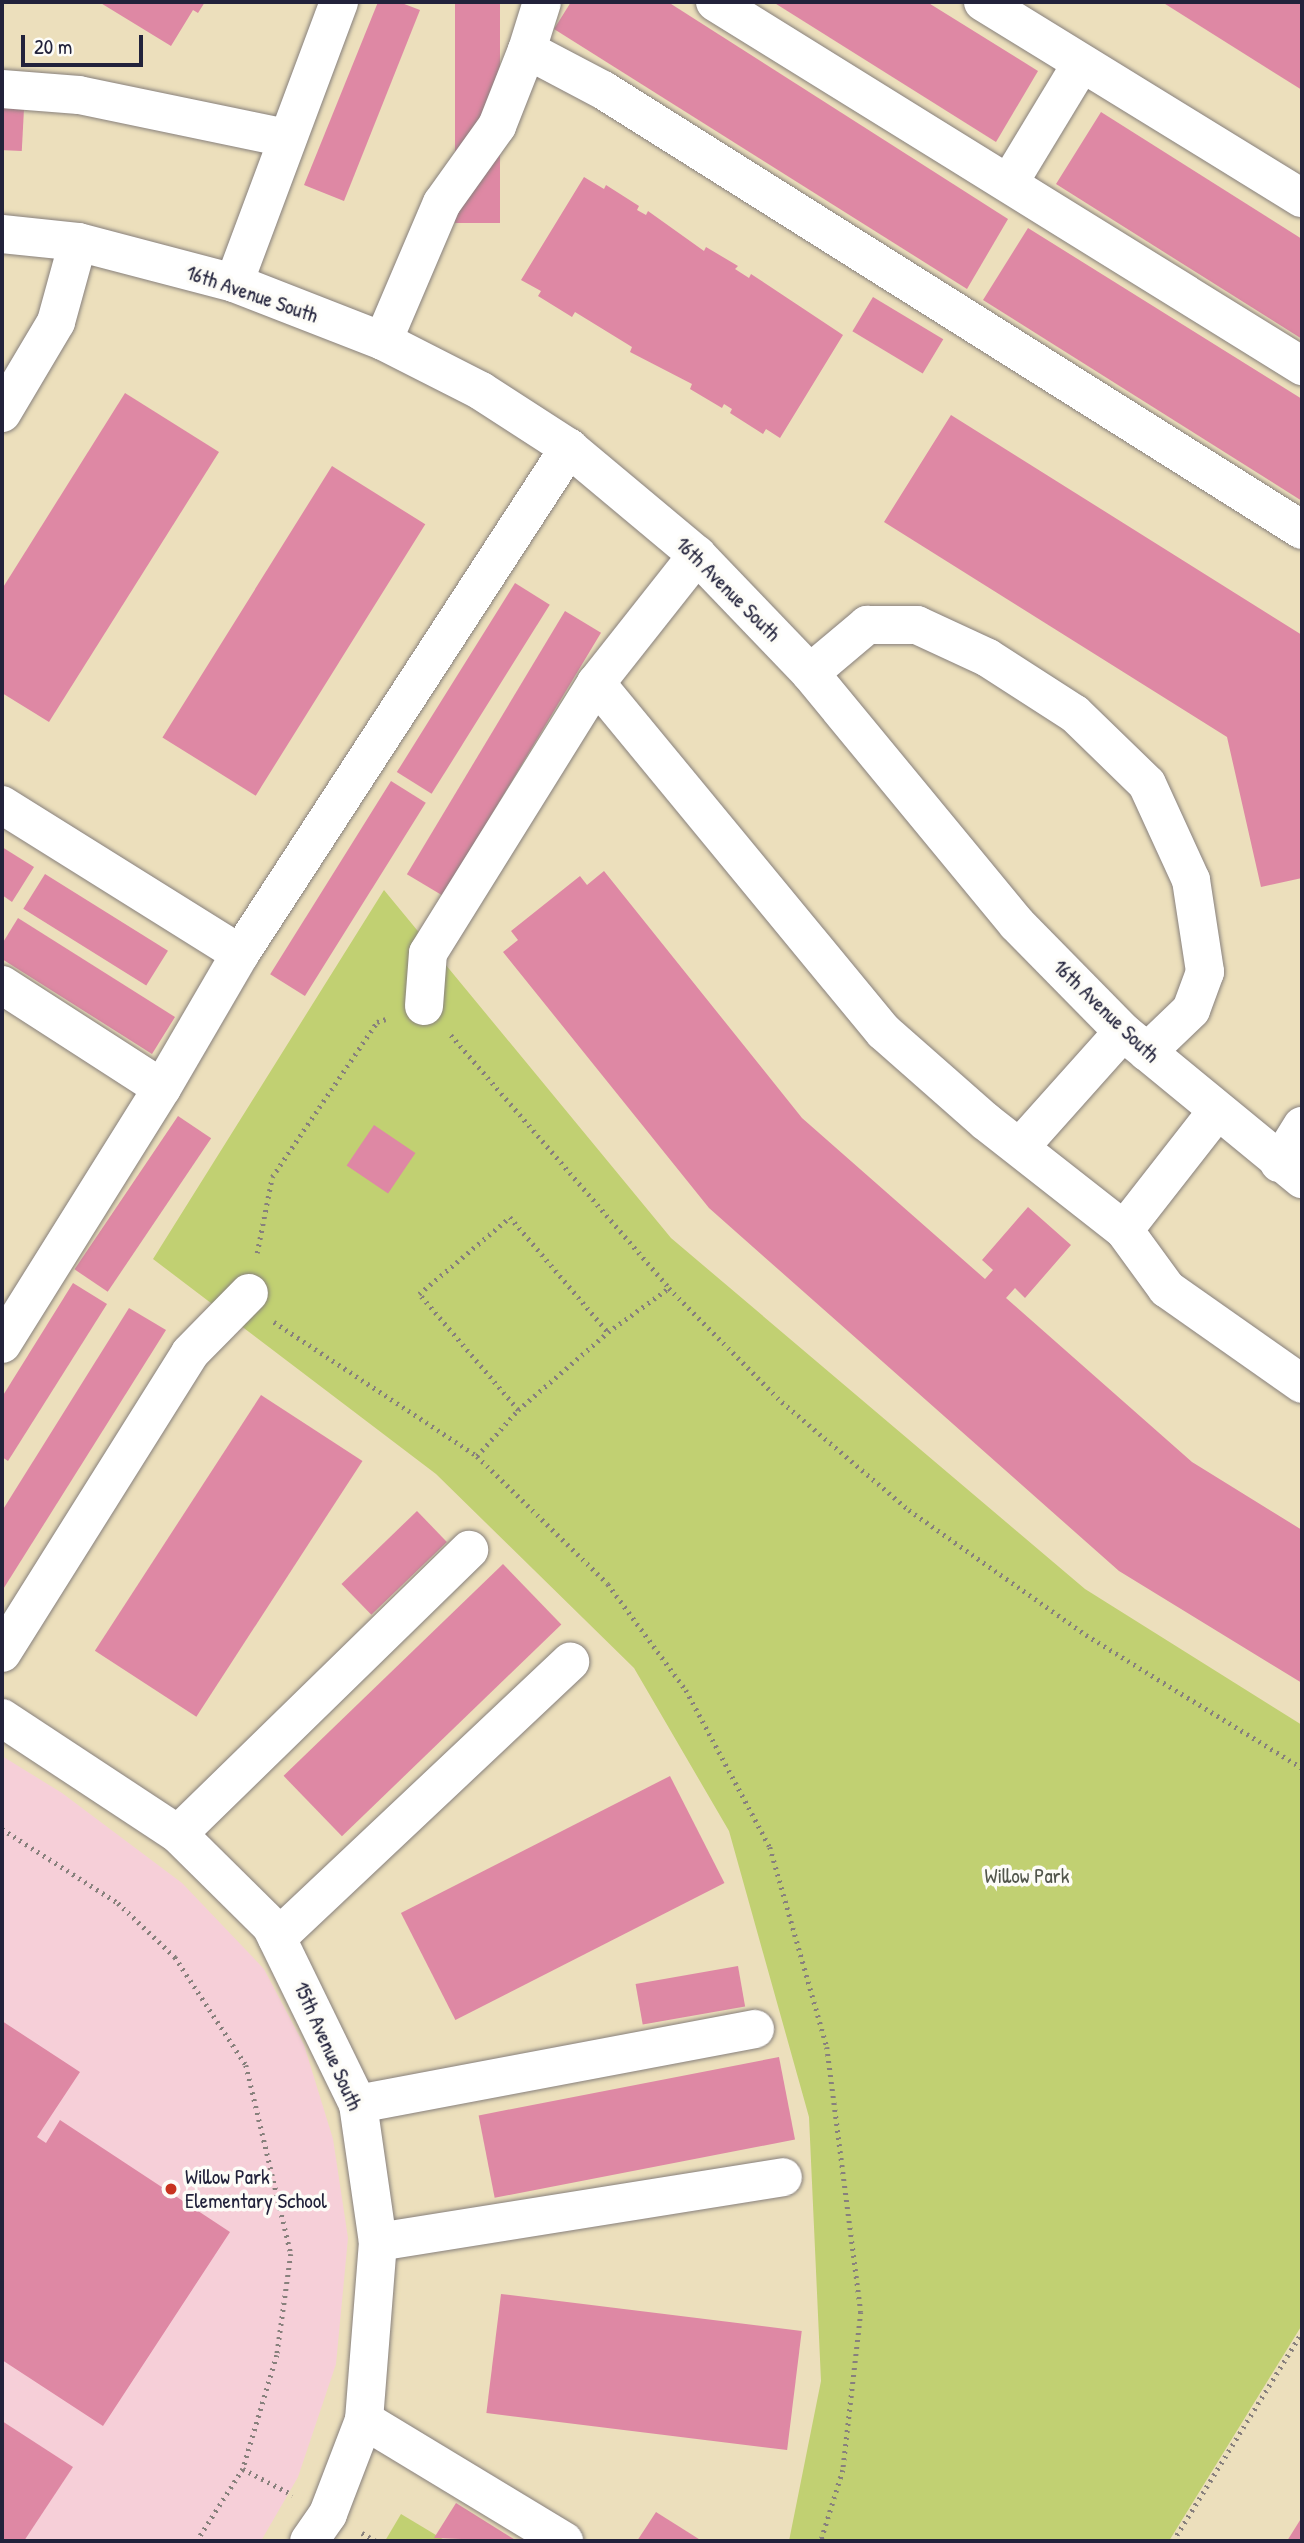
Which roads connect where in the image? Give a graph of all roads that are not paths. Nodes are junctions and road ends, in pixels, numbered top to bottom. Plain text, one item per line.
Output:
1 (339, 2) edge
2 (542, 2) edge
3 (715, 2) edge
4 (983, 2) edge
5 (527, 50) junction
6 (1081, 64) junction
7 (2, 89) edge
8 (286, 138) junction
9 (1009, 183) junction
10 (1302, 198) edge
11 (2, 234) edge
12 (78, 242) junction
13 (234, 283) junction
14 (383, 341) junction
15 (1302, 366) edge
16 (2, 413) edge
17 (569, 448) junction
18 (1302, 530) edge
19 (697, 555) junction
20 (810, 673) junction
21 (596, 683) junction
22 (2, 805) edge
23 (240, 954) junction
24 (2, 985) edge
25 (424, 1006) road end
26 (1135, 1042) junction
27 (162, 1088) junction
28 (1217, 1111) junction
29 (1302, 1126) edge
30 (1020, 1147) junction
31 (1290, 1171) edge
32 (1124, 1230) junction
33 (249, 1293) road end
34 (2, 1344) edge
35 (1302, 1384) edge
36 (469, 1550) dead end
37 (2, 1653) edge
38 (570, 1662) dead end
39 (2, 1718) edge
40 (178, 1834) junction
41 (277, 1938) junction
42 (755, 2029) dead end
43 (358, 2104) junction
44 (783, 2177) dead end
45 (377, 2242) junction
46 (364, 2420) junction
47 (309, 2541) edge
48 (564, 2541) edge

1 - 8 street
2 - 5 street
3 - 9 street
4 - 6 street
5 - 14 street
5 - 18 street
6 - 9 street
6 - 10 street
7 - 8 street
8 - 13 street
9 - 15 street
11 - 12 street, 16th Avenue South
12 - 13 street, 16th Avenue South
12 - 16 street
13 - 14 street, 16th Avenue South
14 - 17 street, 16th Avenue South
17 - 19 street, 16th Avenue South
17 - 23 street
19 - 20 street, 16th Avenue South
19 - 21 street
20 - 26 street, 16th Avenue South
20 - 26 street
21 - 25 street
21 - 30 street
22 - 23 street
23 - 27 street
24 - 27 street
26 - 28 street, 16th Avenue South
26 - 30 street
27 - 34 street
28 - 31 street, 16th Avenue South
28 - 32 street
29 - 31 street
30 - 32 street
32 - 35 street
33 - 37 street
36 - 40 street
38 - 41 street
39 - 40 street, 15th Avenue South
40 - 41 street, 15th Avenue South
41 - 43 street, 15th Avenue South
42 - 43 street
43 - 45 street, 15th Avenue South
44 - 45 street
45 - 46 street, 15th Avenue South
46 - 47 street, 15th Avenue South
46 - 48 street

